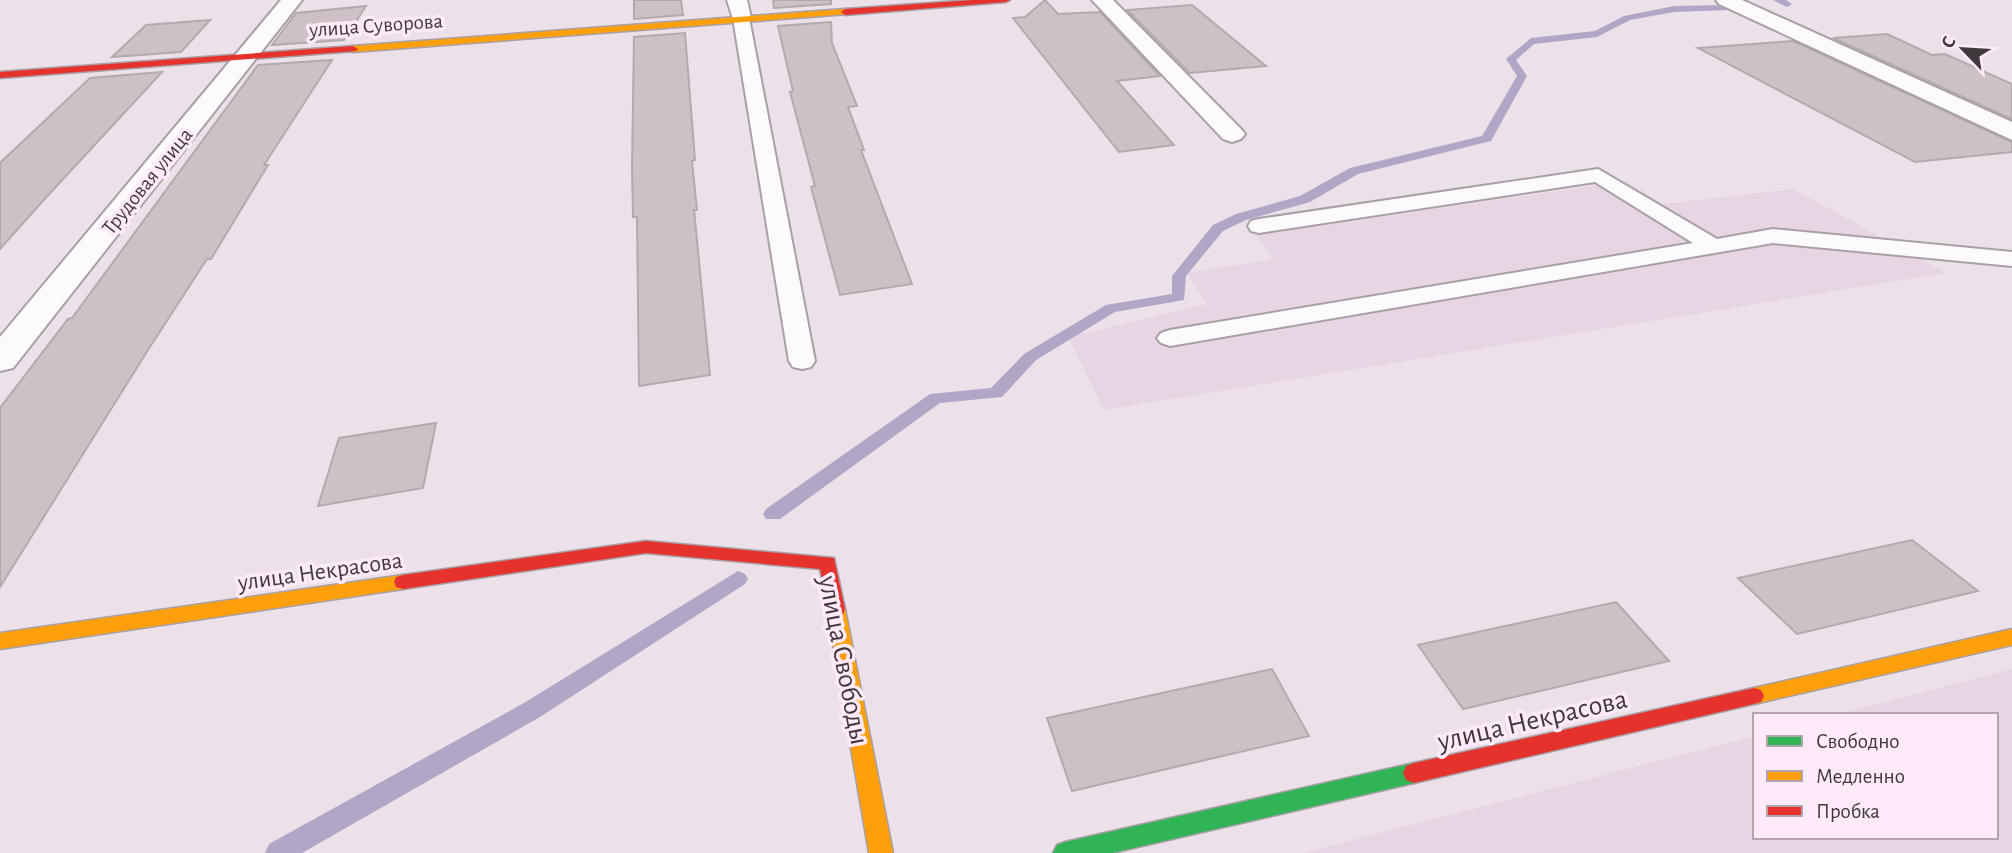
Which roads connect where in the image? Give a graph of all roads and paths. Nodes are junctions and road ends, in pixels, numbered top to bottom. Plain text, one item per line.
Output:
1 (292, 0) edge
2 (1006, 0) edge
3 (1102, 0) edge
4 (1726, 0) edge
5 (739, 9) edge
6 (250, 55) junction
7 (0, 75) edge
8 (2012, 131) edge
9 (1232, 134) dead end
10 (1259, 226) dead end
11 (1713, 246) junction
12 (2012, 259) edge
13 (1170, 338) dead end
14 (0, 360) edge
15 (802, 361) dead end
16 (646, 547) joint
17 (2012, 637) edge
18 (0, 641) edge
19 (881, 853) edge
20 (1065, 853) edge

1 - 6 street, Трудовая улица
2 - 5 street, улица Суворова
3 - 9 street
4 - 8 street
5 - 6 street, улица Суворова
5 - 15 lane
6 - 7 street, улица Суворова
6 - 14 street, Трудовая улица
10 - 11 lane
11 - 12 lane
11 - 13 lane
16 - 18 street, улица Некрасова
16 - 19 street, улица Свободы
17 - 20 street, улица Некрасова

